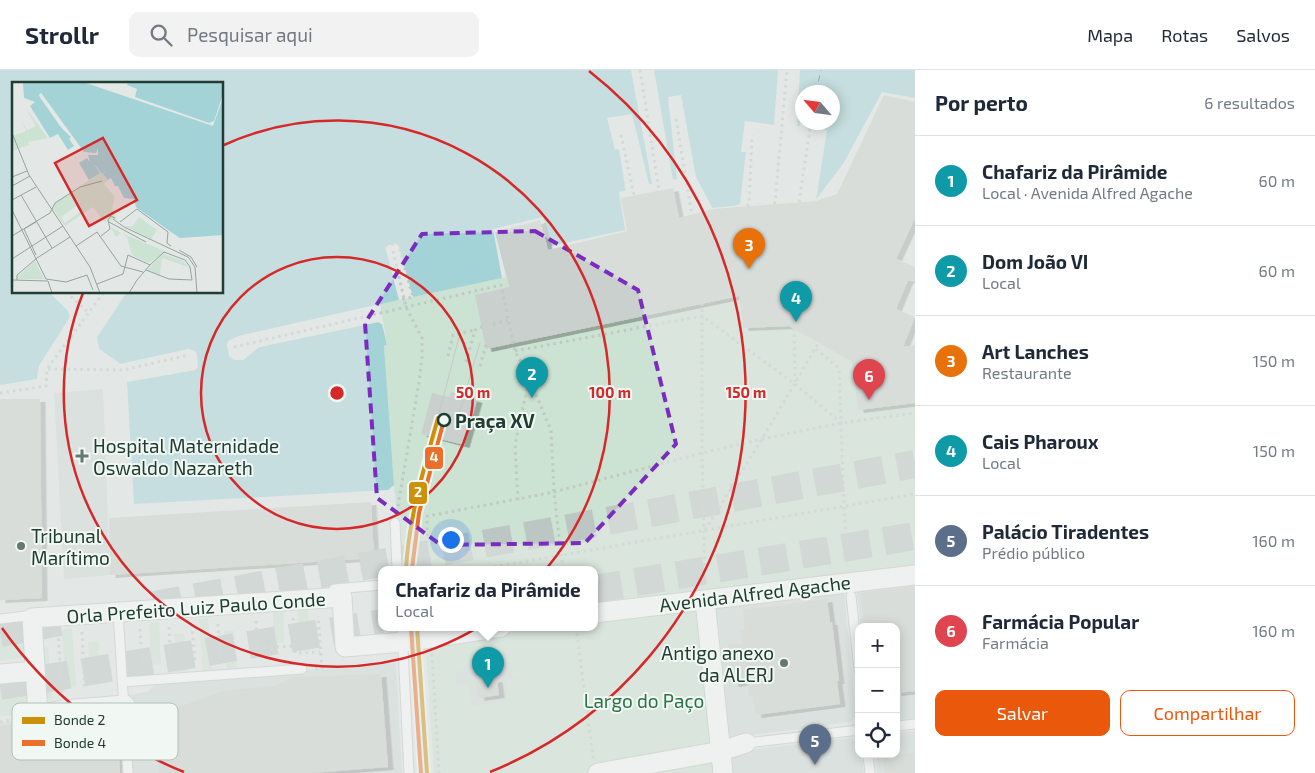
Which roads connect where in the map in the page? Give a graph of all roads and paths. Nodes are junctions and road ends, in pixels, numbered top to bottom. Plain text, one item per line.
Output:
1 (640, 70) edge
2 (787, 70) edge
3 (676, 119) dead end
4 (810, 130) edge
5 (620, 135) dead end
6 (752, 135) dead end
7 (659, 191) dead end
8 (634, 195) dead end
9 (799, 202) dead end
10 (774, 204) dead end
11 (748, 206) dead end
12 (692, 215) dead end
13 (385, 246) dead end
14 (393, 251) dead end
15 (68, 294) edge
16 (103, 294) edge
17 (403, 299) junction
18 (399, 300) dead end
19 (702, 303) dead end
20 (406, 307) junction
21 (89, 313) junction
22 (702, 316) junction
23 (508, 320) junction
24 (493, 324) dead end
25 (482, 327) dead end
26 (794, 328) dead end
27 (475, 330) junction
28 (819, 342) dead end
29 (486, 345) dead end
30 (234, 347) dead end
31 (816, 349) junction
32 (515, 351) junction
33 (189, 355) dead end
34 (448, 356) dead end
35 (466, 362) dead end
36 (480, 366) dead end
37 (47, 369) junction
38 (529, 378) junction
39 (795, 384) junction
40 (0, 393) edge
41 (915, 413) edge
42 (841, 423) junction
43 (762, 439) junction
44 (702, 453) junction
45 (554, 492) junction
46 (915, 494) edge
47 (518, 500) junction
48 (844, 506) junction
49 (427, 516) junction
50 (395, 523) junction
51 (704, 530) junction
52 (561, 556) junction
53 (397, 566) edge
54 (427, 566) edge
55 (499, 566) edge
56 (563, 566) edge
57 (915, 575) edge
58 (378, 585) edge
59 (850, 589) junction
60 (316, 598) junction
61 (292, 600) junction
62 (254, 603) junction
63 (217, 605) junction
64 (706, 605) junction
65 (191, 607) junction
66 (168, 609) junction
67 (118, 610) junction
68 (139, 611) junction
69 (598, 613) edge
70 (81, 615) junction
71 (57, 617) junction
72 (0, 619) edge
73 (475, 631) edge
74 (577, 631) edge
75 (403, 634) edge
76 (429, 638) junction
77 (294, 646) junction
78 (257, 648) junction
79 (320, 652) junction
80 (258, 658) dead end
81 (220, 663) dead end
82 (859, 668) edge
83 (302, 669) joint
84 (35, 671) junction
85 (0, 674) edge
86 (196, 677) junction
87 (172, 678) junction
88 (143, 681) junction
89 (124, 682) junction
90 (37, 703) edge
91 (63, 703) edge
92 (86, 703) edge
93 (125, 703) edge
94 (915, 724) edge
95 (900, 726) edge
96 (855, 730) edge
97 (746, 743) joint
98 (721, 751) junction
99 (868, 758) edge
100 (127, 760) edge
101 (596, 768) edge
102 (128, 773) edge
103 (409, 773) edge
104 (439, 773) edge
105 (723, 773) edge
106 (870, 773) edge

1 - 7 path
2 - 10 path
3 - 12 path
4 - 9 path
5 - 8 path
6 - 11 path
13 - 17 path
14 - 17 path
15 - 21 path
16 - 21 path
17 - 18 path
17 - 20 path
19 - 22 path
20 - 23 path
20 - 30 path
20 - 50 path
21 - 37 path
22 - 32 path
22 - 39 path
22 - 44 path
23 - 24 path
23 - 32 path
25 - 27 path
26 - 39 path
27 - 34 path
27 - 35 path
28 - 31 path
29 - 36 path
31 - 39 path
31 - 42 path
32 - 38 path
33 - 37 path
37 - 40 path
38 - 45 path
38 - 47 path
39 - 42 path
39 - 43 path
41 - 42 path
42 - 43 path
42 - 48 path
43 - 44 path
43 - 51 path
44 - 45 path
44 - 51 path
45 - 47 path
45 - 52 path
46 - 48 path
47 - 49 path
48 - 51 path
48 - 59 path
49 - 50 path
49 - 54 path
50 - 53 lane
51 - 52 path
51 - 64 path
52 - 55 path
52 - 56 path
57 - 59 street, Avenida Alfred Agache
58 - 67 lane
59 - 64 street, Avenida Alfred Agache
59 - 82 lane
60 - 61 street, Orla Prefeito Luiz Paulo Conde
60 - 75 street, Orla Prefeito Luiz Paulo Conde
60 - 79 path
61 - 62 street, Orla Prefeito Luiz Paulo Conde
61 - 77 path
62 - 63 street, Orla Prefeito Luiz Paulo Conde
62 - 78 path
63 - 65 street, Orla Prefeito Luiz Paulo Conde
63 - 81 path
64 - 69 street, Avenida Alfred Agache
64 - 98 street
65 - 66 street, Orla Prefeito Luiz Paulo Conde
65 - 86 path
66 - 68 street, Orla Prefeito Luiz Paulo Conde
66 - 87 path
67 - 68 street, Orla Prefeito Luiz Paulo Conde
67 - 70 street, Orla Prefeito Luiz Paulo Conde
67 - 72 lane
67 - 89 lane
68 - 88 path
70 - 71 street, Orla Prefeito Luiz Paulo Conde
70 - 92 path
71 - 84 street, Orla Prefeito Luiz Paulo Conde
71 - 91 path
73 - 76 street
74 - 101 path
75 - 76 street, Orla Prefeito Luiz Paulo Conde
75 - 103 lane
76 - 104 path
77 - 78 path
77 - 79 path
78 - 80 path
79 - 83 path
83 - 86 lane
84 - 85 street
84 - 90 street, Orla Prefeito Luiz Paulo Conde
86 - 87 lane
87 - 88 lane
88 - 89 lane
89 - 93 lane
94 - 95 lane
96 - 97 lane
97 - 98 street
98 - 101 street
98 - 105 street
99 - 106 lane
100 - 102 lane

